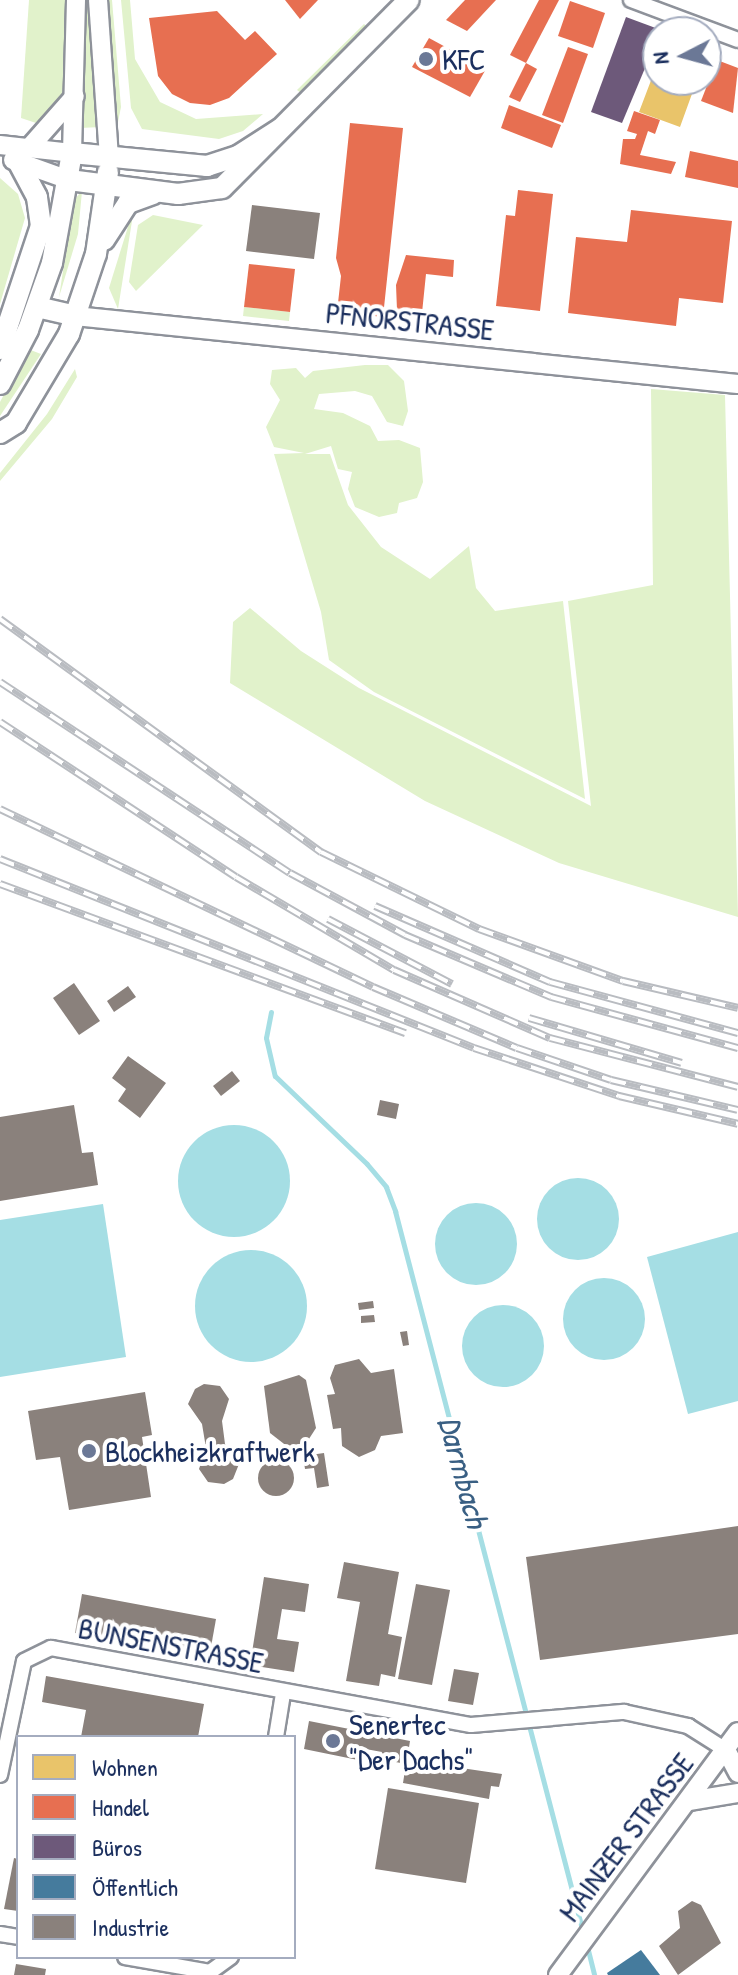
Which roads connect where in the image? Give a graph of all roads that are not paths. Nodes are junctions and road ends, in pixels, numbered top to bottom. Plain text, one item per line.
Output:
1 (76, 0) edge
2 (98, 0) edge
3 (409, 0) edge
4 (631, 0) edge
5 (738, 40) edge
6 (75, 96) junction
7 (280, 129) junction
8 (0, 145) edge
9 (72, 153) junction
10 (16, 154) edge
11 (109, 156) junction
12 (69, 180) junction
13 (107, 185) junction
14 (163, 193) junction
15 (96, 254) junction
16 (37, 307) junction
17 (75, 316) junction
18 (0, 349) edge
19 (0, 384) edge
20 (738, 384) edge
21 (0, 433) edge
22 (283, 1694) junction
23 (738, 1732) edge
24 (276, 1735) edge
25 (732, 1750) edge
26 (738, 1773) edge
27 (0, 1775) edge
28 (738, 1793) edge
29 (689, 1801) junction
30 (136, 1959) edge
31 (228, 1959) edge
32 (562, 1970) edge

1 - 6 street
2 - 11 street
3 - 7 main road
4 - 5 street
6 - 9 street
6 - 10 street
7 - 11 main road
7 - 14 main road
8 - 10 street
9 - 10 street
9 - 11 main road
9 - 12 main road
10 - 12 street
10 - 18 main road
11 - 13 main road
12 - 13 main road
12 - 16 main road
13 - 14 main road
13 - 15 main road
14 - 15 main road
15 - 17 main road
16 - 17 main road
16 - 19 main road
17 - 20 street, PFNORSTRASSE
17 - 21 main road
22 - 24 street, BUNSENSTRASSE
22 - 25 street, BUNSENSTRASSE
22 - 27 street, BUNSENSTRASSE
23 - 25 street, MAINZER STRASSE
25 - 26 street
25 - 29 street, MAINZER STRASSE
28 - 29 street
29 - 32 street, MAINZER STRASSE
30 - 31 street

